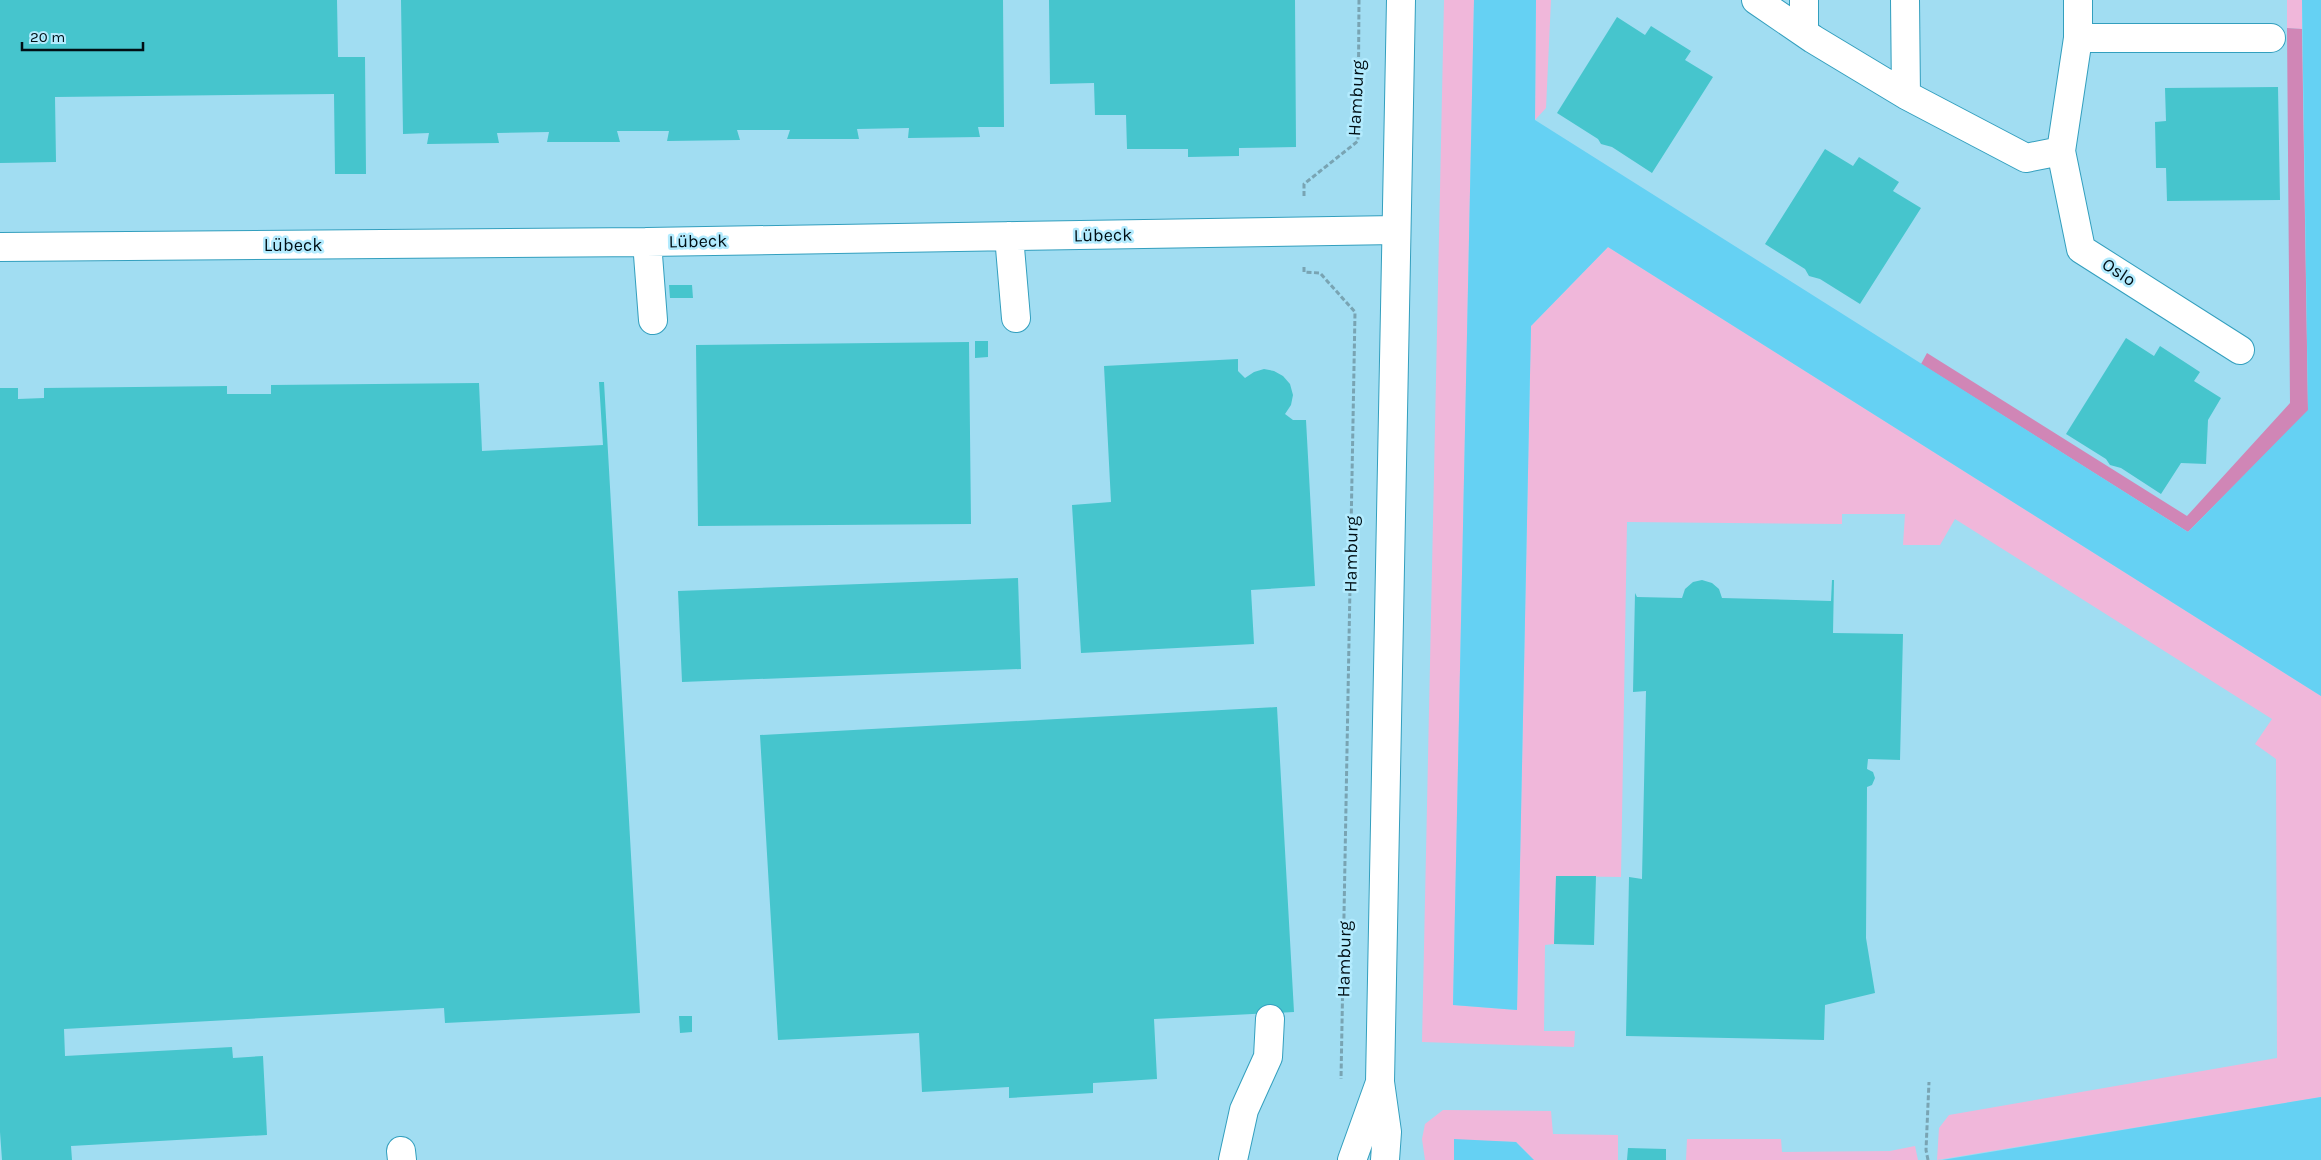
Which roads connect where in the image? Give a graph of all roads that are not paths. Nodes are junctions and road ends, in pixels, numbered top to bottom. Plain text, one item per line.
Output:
1 (1401, 0) edge
2 (1756, 0) edge
3 (1804, 0) edge
4 (1905, 0) edge
5 (2078, 0) edge
6 (1804, 32) junction
7 (2078, 38) junction
8 (2271, 38) dead end
9 (1906, 95) junction
10 (2061, 151) junction
11 (1396, 230) junction
12 (1009, 236) junction
13 (647, 242) junction
14 (0, 247) edge
15 (1016, 318) dead end
16 (654, 320) dead end
17 (2240, 350) dead end
18 (1270, 1019) dead end
19 (1380, 1082) junction
20 (1233, 1160) edge
21 (1352, 1160) edge
22 (1385, 1160) edge

1 - 11 street
2 - 6 street
3 - 6 street
4 - 9 street
5 - 7 street, Oslo
6 - 9 street
7 - 8 street
7 - 10 street, Oslo
9 - 10 street
10 - 17 street, Oslo
11 - 12 street, Lübeck
11 - 19 street
12 - 13 street, Lübeck
12 - 15 street
13 - 14 street, Lübeck
13 - 16 street
18 - 20 street
19 - 21 street
19 - 22 street

